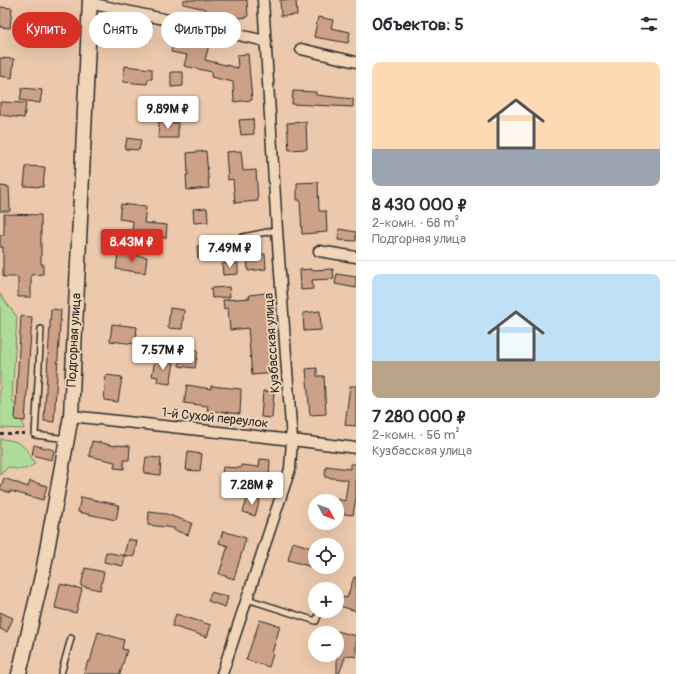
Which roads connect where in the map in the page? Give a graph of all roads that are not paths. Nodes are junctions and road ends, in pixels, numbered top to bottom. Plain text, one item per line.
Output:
1 (263, 0) edge
2 (90, 1) edge
3 (266, 41) junction
4 (301, 49) dead end
5 (356, 62) edge
6 (276, 230) junction
7 (243, 237) dead end
8 (319, 251) dead end
9 (356, 257) edge
10 (41, 329) dead end
11 (71, 416) junction
12 (67, 438) junction
13 (292, 440) junction
14 (356, 448) edge
15 (247, 599) junction
16 (317, 618) edge
17 (71, 638) dead end
18 (19, 674) edge
19 (61, 674) edge
20 (222, 674) edge

1 - 3 street, Кузбасская улица
2 - 3 street
2 - 11 street, Подгорная улица
3 - 6 street, Кузбасская улица
4 - 5 street
6 - 7 lane
6 - 13 street, Кузбасская улица
8 - 9 street
10 - 12 lane
11 - 12 street, Подгорная улица
11 - 13 street, 1-й Сухой переулок
12 - 18 street, Подгорная улица
13 - 14 street, 1-й Сухой переулок
13 - 15 street, Кузбасская улица
15 - 16 lane
15 - 20 street, Кузбасская улица
17 - 19 lane

